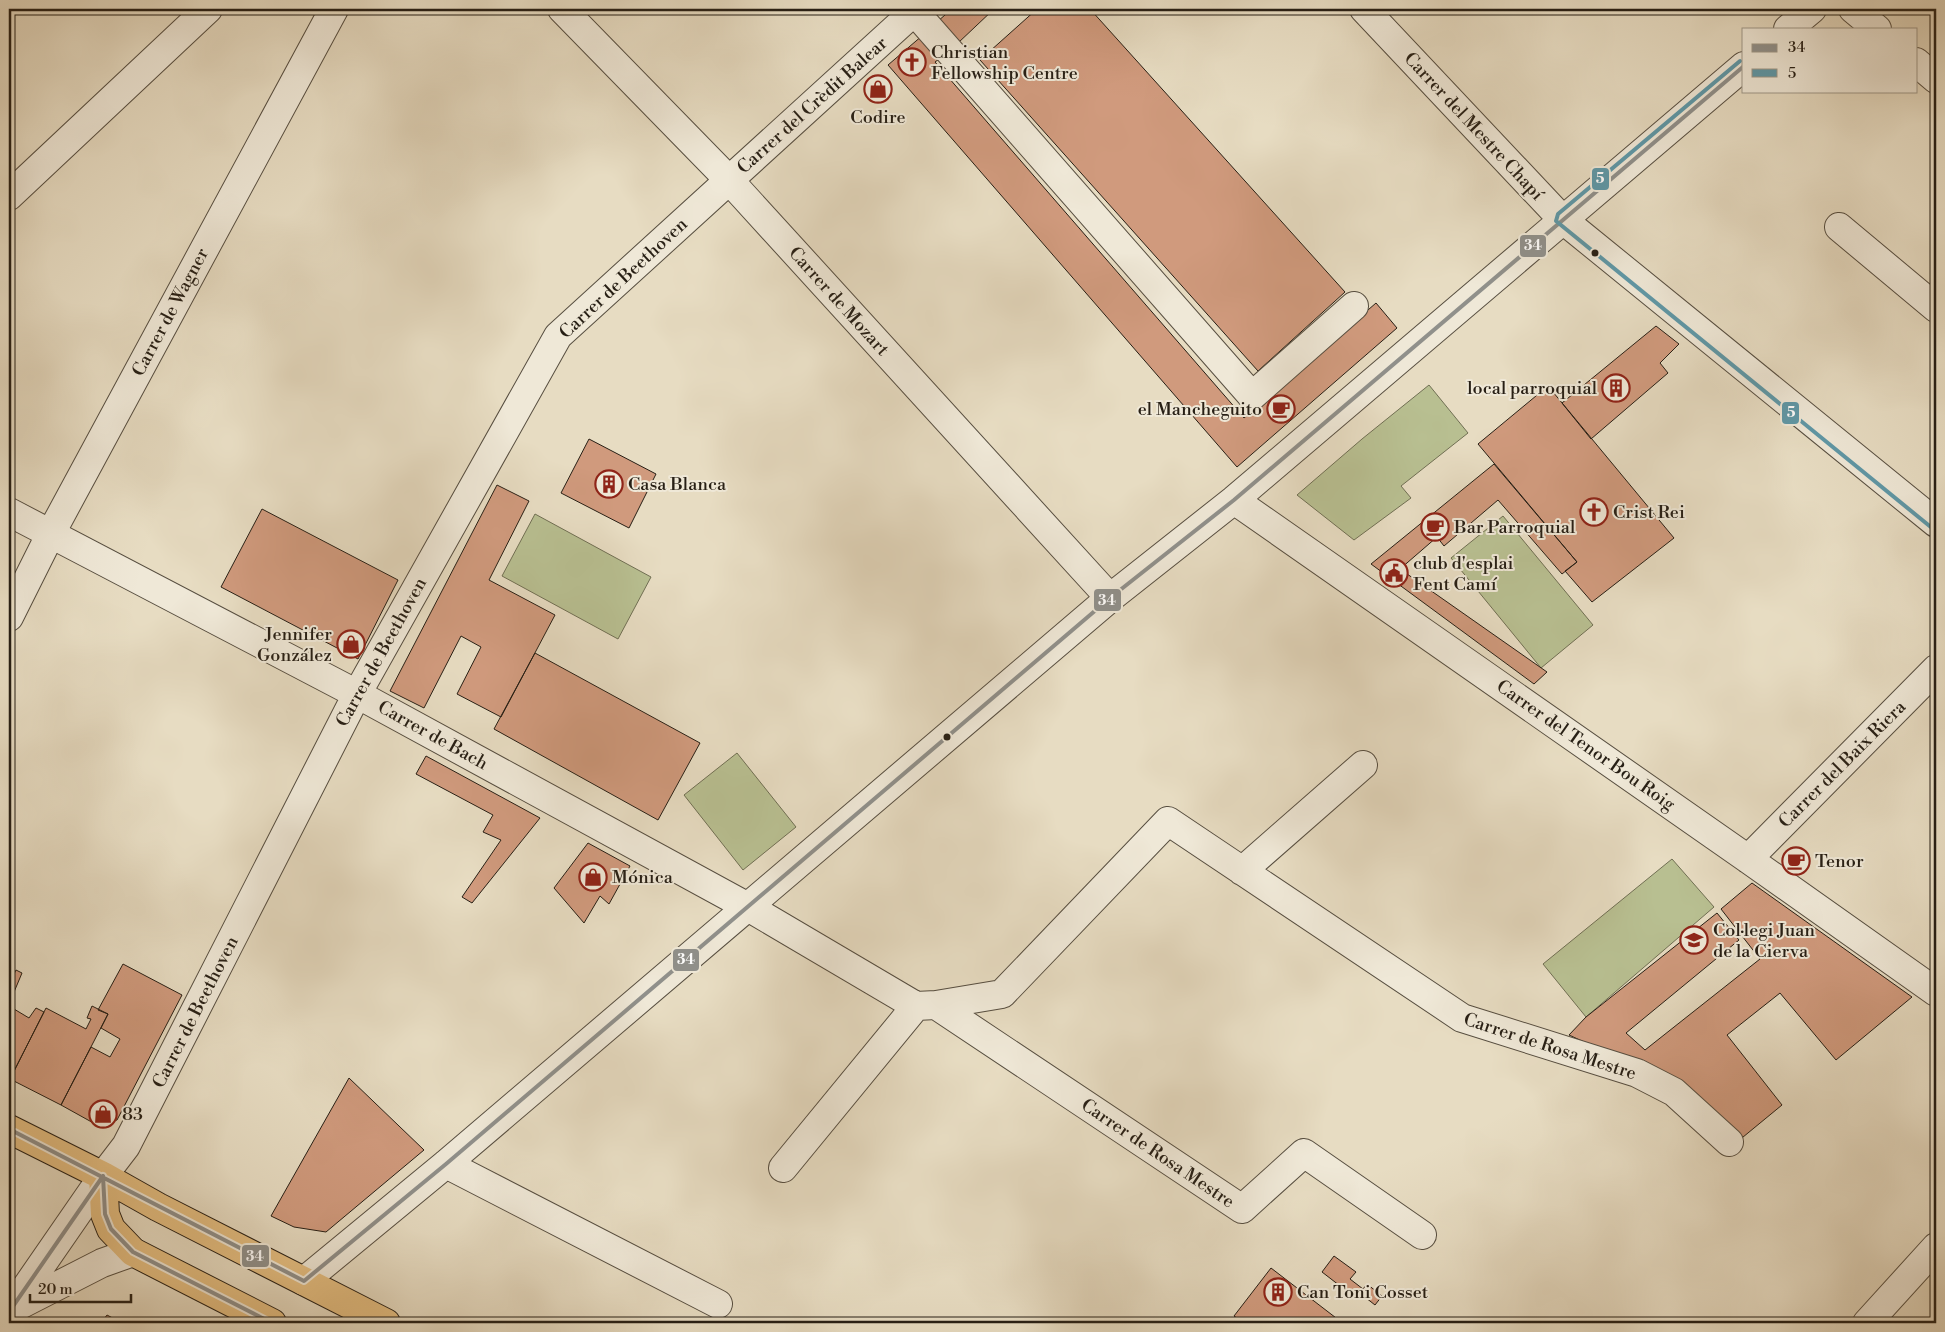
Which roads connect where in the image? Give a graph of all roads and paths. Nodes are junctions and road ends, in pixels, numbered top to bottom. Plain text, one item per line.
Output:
1 (208, 9) edge
2 (334, 9) edge
3 (562, 9) edge
4 (1364, 9) edge
5 (1812, 9) edge
6 (1853, 9) edge
7 (915, 10) edge
8 (1789, 28) edge
9 (1876, 28) edge
10 (1918, 64) edge
11 (1742, 68) edge
12 (1936, 79) edge
13 (729, 180) junction
14 (9, 196) edge
15 (1562, 219) junction
16 (1839, 227) dead end
17 (1354, 306) dead end
18 (1936, 308) edge
19 (1234, 500) junction
20 (9, 512) edge
21 (1936, 523) edge
22 (50, 535) junction
23 (1110, 598) junction
24 (9, 617) edge
25 (1936, 669) edge
26 (356, 694) junction
27 (1363, 765) dead end
28 (1748, 858) junction
29 (1242, 871) junction
30 (748, 907) junction
31 (1936, 992) edge
32 (926, 1006) junction
33 (9, 1129) edge
34 (1729, 1142) dead end
35 (446, 1164) junction
36 (783, 1168) dead end
37 (103, 1176) junction
38 (1422, 1235) dead end
39 (1936, 1247) edge
40 (133, 1252) junction
41 (304, 1281) junction
42 (718, 1304) dead end
43 (10, 1311) edge
44 (272, 1323) edge
45 (386, 1323) edge
46 (1868, 1323) edge

1 - 14 street
2 - 22 street, Carrer de Wagner
3 - 13 street, Carrer de Mozart
4 - 15 street, Carrer del Mestre Chapí
5 - 8 street
6 - 9 street
7 - 13 street, Carrer del Crèdit Balear
7 - 17 street
10 - 12 street
11 - 15 street
13 - 23 street, Carrer de Mozart
13 - 26 street, Carrer de Beethoven
15 - 19 street
15 - 21 street, Carrer del Mestre Chapí
16 - 18 street
19 - 23 street
19 - 28 street, Carrer del Tenor Bou Roig
20 - 22 street, Carrer de Bach
22 - 24 street, Carrer de Wagner
22 - 26 street, Carrer de Bach
23 - 30 street
25 - 28 street, Carrer del Baix Riera
26 - 30 street, Carrer de Bach
26 - 37 street, Carrer de Beethoven
27 - 29 street
28 - 31 street, Carrer del Tenor Bou Roig
29 - 32 street, Carrer de Rosa Mestre
29 - 34 street, Carrer de Rosa Mestre
30 - 32 street, Carrer de Rosa Mestre
30 - 35 street
32 - 36 street
32 - 38 street, Carrer de Rosa Mestre
33 - 37 main road
35 - 41 street
35 - 42 street
37 - 40 main road
37 - 41 main road
37 - 43 street, Carrer de Beethoven
39 - 46 street
40 - 43 street
40 - 44 main road
41 - 45 main road

